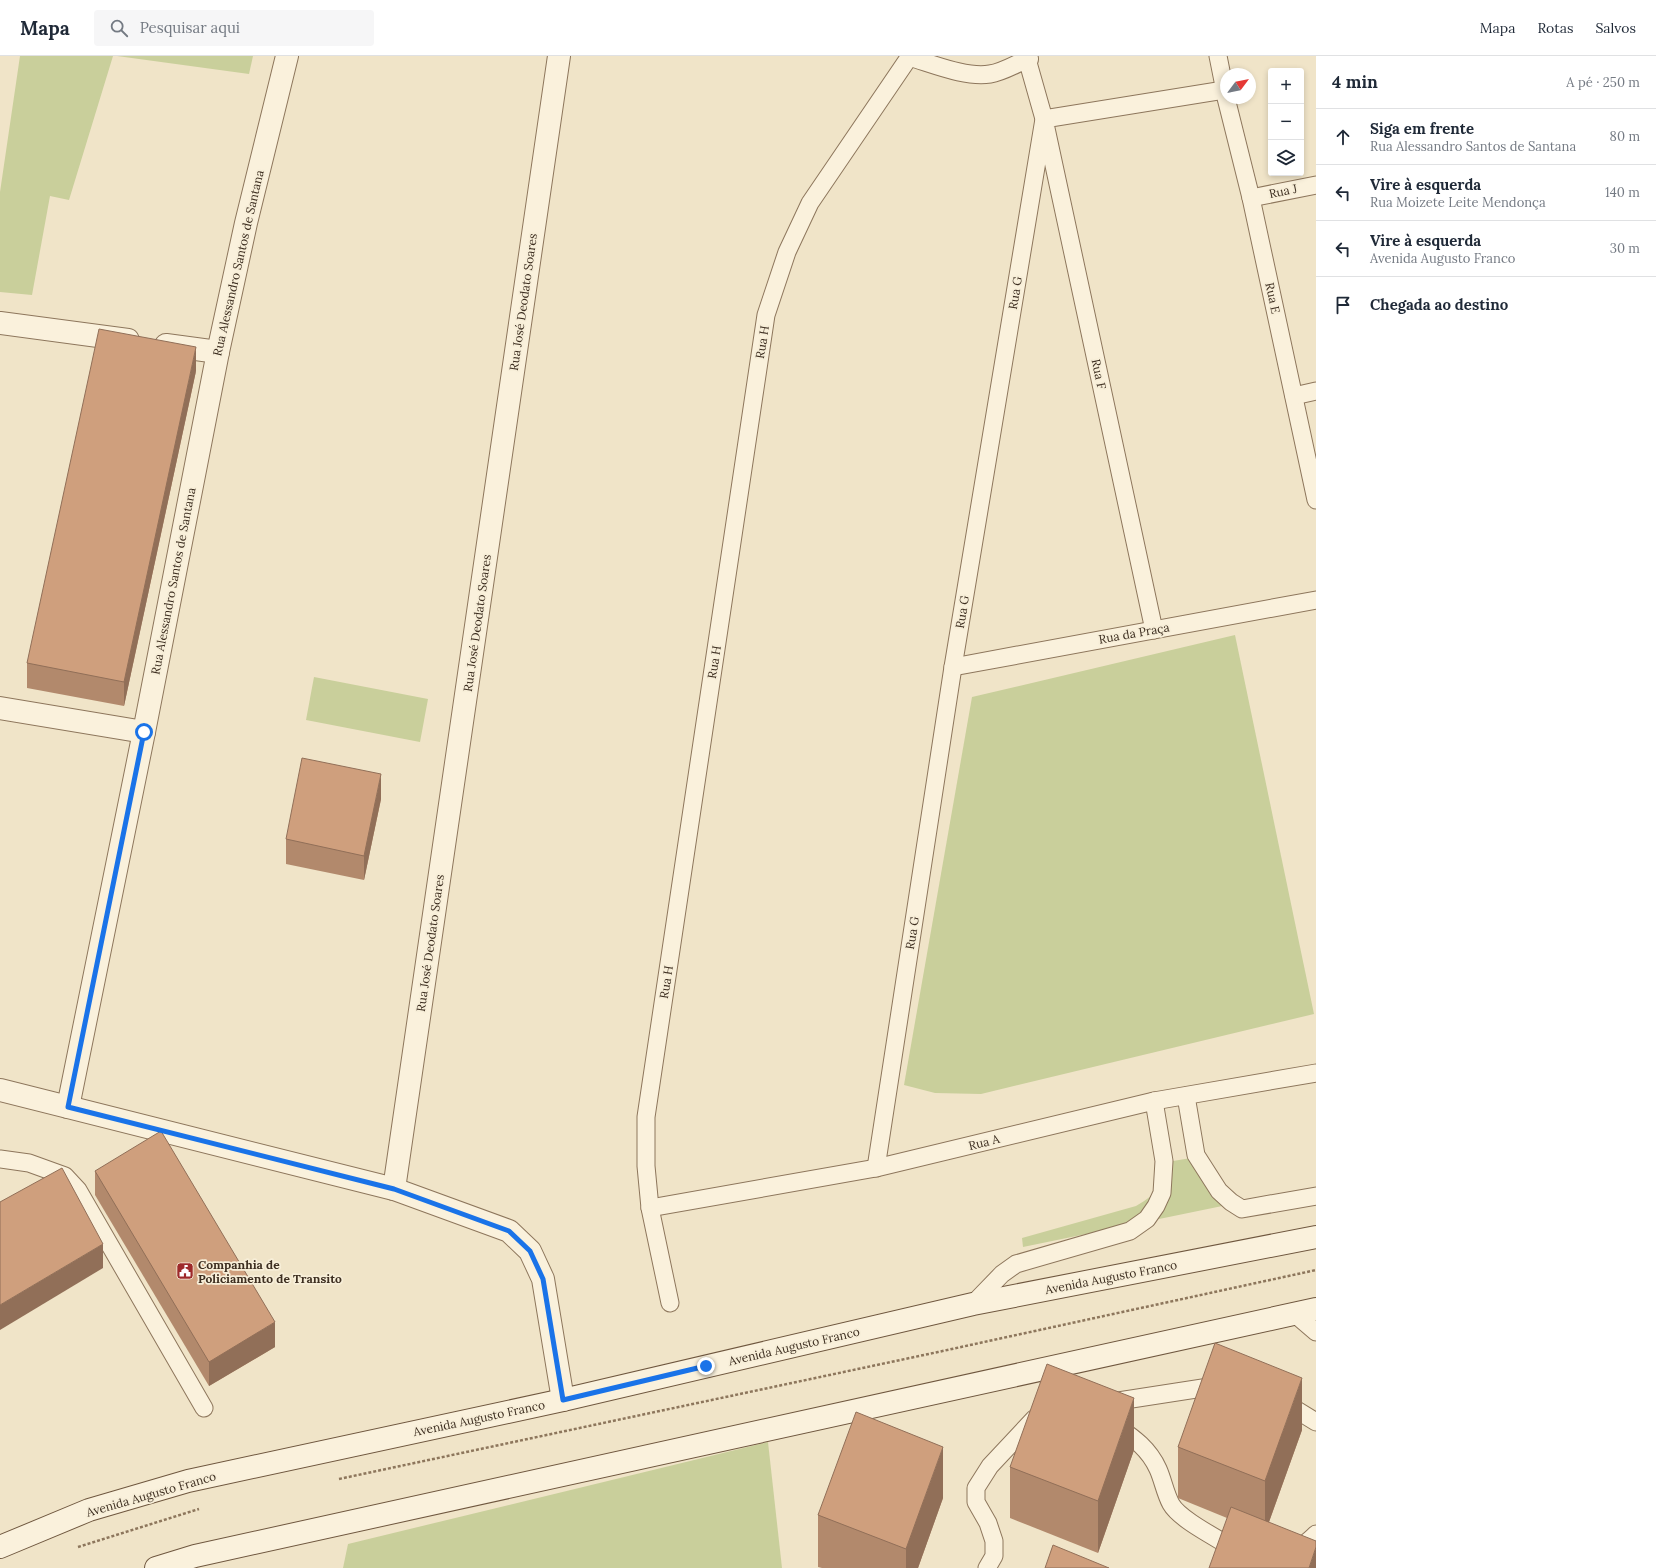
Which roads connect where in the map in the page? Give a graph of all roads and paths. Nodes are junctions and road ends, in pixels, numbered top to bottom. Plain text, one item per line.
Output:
1 (287, 56) edge
2 (559, 56) edge
3 (910, 56) edge
4 (1218, 56) edge
5 (1027, 58) edge
6 (1220, 68) edge
7 (1220, 96) edge
8 (1228, 104) edge
9 (1044, 119) junction
10 (1316, 185) edge
11 (1251, 198) junction
12 (0, 323) edge
13 (218, 352) junction
14 (1316, 392) edge
15 (1294, 396) junction
16 (1316, 500) edge
17 (1316, 600) edge
18 (1154, 630) junction
19 (952, 667) junction
20 (0, 708) edge
21 (144, 732) junction
22 (1316, 1073) edge
23 (0, 1090) edge
24 (1186, 1096) junction
25 (1154, 1101) junction
26 (68, 1107) junction
27 (0, 1160) edge
28 (876, 1168) junction
29 (394, 1189) junction
30 (1316, 1196) edge
31 (650, 1208) junction
32 (1316, 1237) edge
33 (1316, 1270) edge
34 (670, 1303) dead end
35 (973, 1304) junction
36 (1306, 1312) edge
37 (1316, 1332) edge
38 (1238, 1384) edge
39 (1266, 1392) edge
40 (563, 1400) junction
41 (1096, 1405) edge
42 (204, 1408) dead end
43 (1056, 1411) edge
44 (1106, 1418) edge
45 (1316, 1422) edge
46 (333, 1480) dead end
47 (201, 1508) dead end
48 (1316, 1534) edge
49 (0, 1548) edge
50 (73, 1549) dead end
51 (1278, 1549) edge
52 (1258, 1550) edge
53 (156, 1568) edge
54 (987, 1568) edge

1 - 13 street, Rua Alessandro Santos de Santana
2 - 29 street, Rua José Deodato Soares
3 - 5 lane
3 - 31 lane, Rua H
4 - 6 lane, Rua E
5 - 9 lane, Rua G
7 - 9 lane
8 - 11 lane, Rua E
9 - 18 lane, Rua F
9 - 19 lane, Rua G
10 - 11 lane, Rua J
11 - 15 lane, Rua E
12 - 13 street
13 - 21 street, Rua Alessandro Santos de Santana
14 - 15 lane
15 - 16 lane, Rua E
17 - 18 lane, Rua da Praça
18 - 19 lane, Rua da Praça
19 - 28 lane, Rua G
20 - 21 street
21 - 26 street, Rua Alessandro Santos de Santana
22 - 24 lane, Rua A
23 - 26 street
24 - 25 lane, Rua A
24 - 30 lane
25 - 28 lane, Rua A
25 - 35 lane
26 - 29 street
27 - 42 lane
28 - 31 lane, Rua A
29 - 40 street
31 - 34 lane, Rua H
32 - 35 street, Avenida Augusto Franco
33 - 46 path
35 - 40 street, Avenida Augusto Franco
36 - 37 lane
36 - 53 street
38 - 41 lane
39 - 45 lane
40 - 49 street, Avenida Augusto Franco
43 - 54 lane
44 - 52 lane
47 - 50 path
48 - 51 lane

